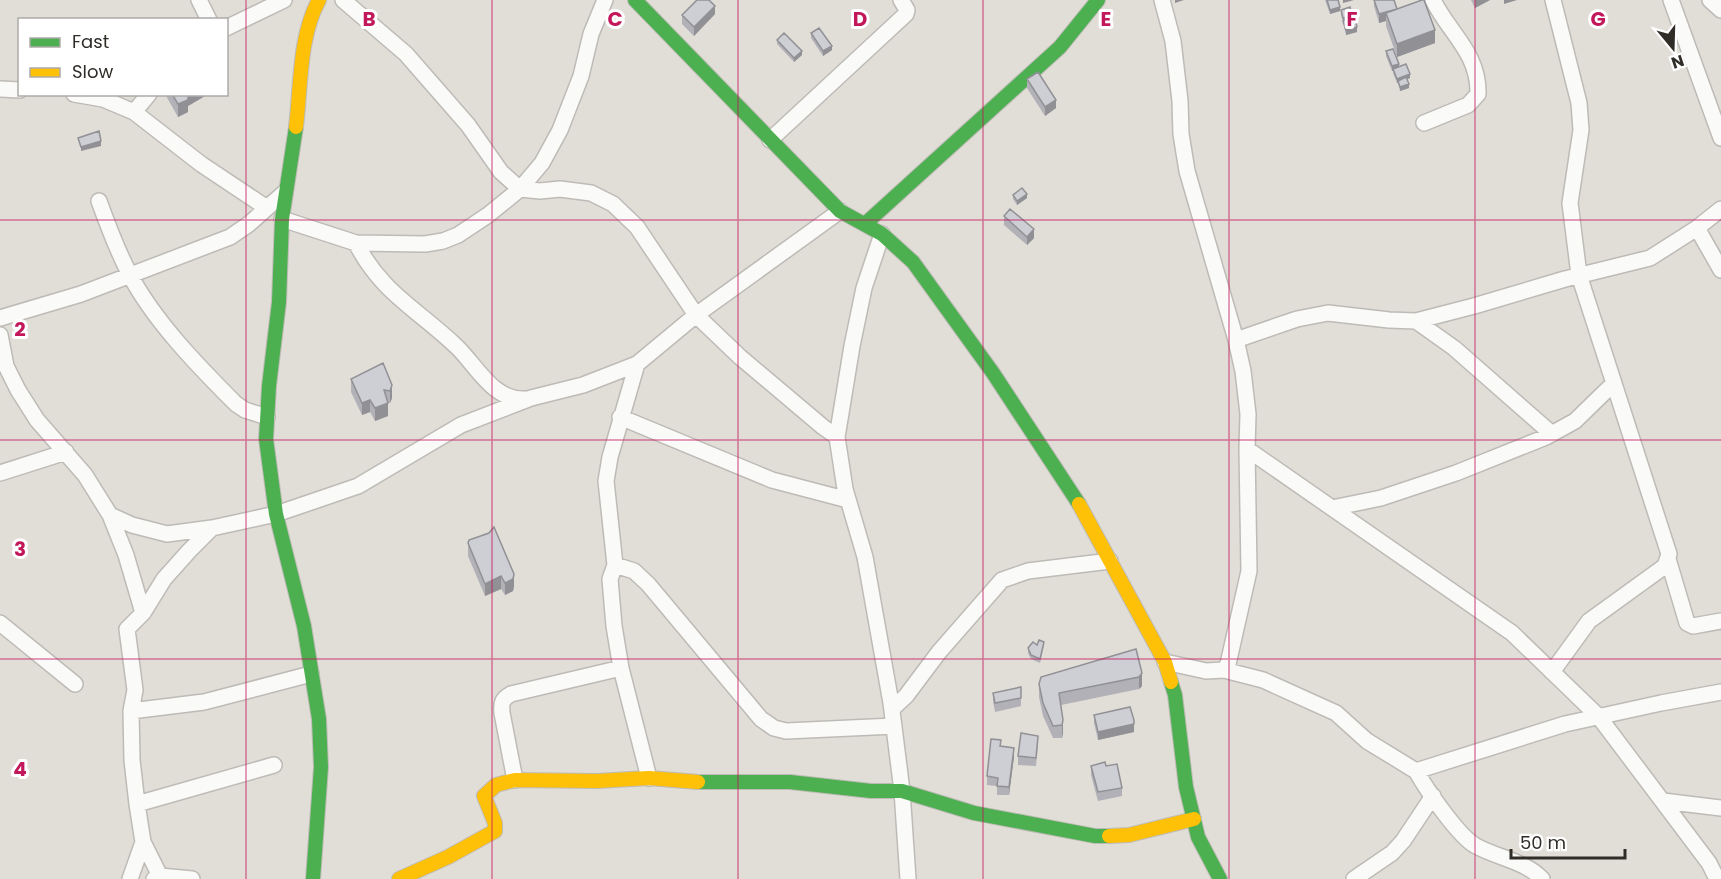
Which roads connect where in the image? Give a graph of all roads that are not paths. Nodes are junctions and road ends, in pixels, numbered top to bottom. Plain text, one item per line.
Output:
1 (199, 0) edge
2 (284, 0) edge
3 (319, 0) edge
4 (343, 0) edge
5 (605, 0) edge
6 (635, 0) edge
7 (901, 0) edge
8 (1098, 0) edge
9 (1162, 0) edge
10 (1433, 0) edge
11 (1553, 0) edge
12 (1671, 0) edge
13 (1710, 0) edge
14 (1721, 10) edge
15 (208, 18) edge
16 (228, 27) edge
17 (0, 89) edge
18 (18, 90) edge
19 (86, 96) edge
20 (147, 96) edge
21 (135, 112) junction
22 (1424, 123) dead end
23 (1721, 138) edge
24 (770, 140) junction
25 (520, 189) junction
26 (285, 192) junction
27 (99, 201) dead end
28 (1720, 205) edge
29 (267, 208) junction
30 (840, 211) junction
31 (282, 219) junction
32 (865, 224) junction
33 (1697, 228) junction
34 (882, 234) junction
35 (356, 243) junction
36 (1721, 270) edge
37 (130, 275) junction
38 (1579, 275) junction
39 (696, 315) junction
40 (0, 318) edge
41 (1416, 321) junction
42 (0, 335) edge
43 (1236, 340) junction
44 (637, 364) junction
45 (1614, 383) junction
46 (531, 398) junction
47 (267, 417) junction
48 (620, 417) junction
49 (1552, 434) junction
50 (837, 437) junction
51 (1246, 449) junction
52 (66, 453) junction
53 (0, 473) edge
54 (848, 500) junction
55 (1332, 508) junction
56 (276, 514) junction
57 (110, 515) junction
58 (212, 528) junction
59 (1668, 559) junction
60 (1110, 561) junction
61 (615, 565) junction
62 (143, 614) junction
63 (1721, 621) edge
64 (0, 623) edge
65 (1165, 662) junction
66 (621, 668) junction
67 (1224, 670) junction
68 (1552, 672) junction
69 (311, 674) junction
70 (75, 684) dead end
71 (1721, 692) edge
72 (892, 709) junction
73 (131, 711) junction
74 (1599, 717) junction
75 (894, 726) junction
76 (274, 765) dead end
77 (1416, 771) junction
78 (649, 778) junction
79 (515, 780) junction
80 (902, 791) junction
81 (1433, 796) junction
82 (1663, 801) junction
83 (137, 804) junction
84 (1721, 808) edge
85 (1194, 819) junction
86 (143, 842) junction
87 (157, 877) edge
88 (130, 879) edge
89 (192, 879) edge
90 (313, 879) edge
91 (399, 879) edge
92 (908, 879) edge
93 (1220, 879) edge
94 (1354, 879) edge
95 (1542, 879) edge
96 (1717, 879) edge

1 - 15 street
2 - 16 street
3 - 26 street
4 - 25 street
5 - 25 street
6 - 24 street
7 - 24 street
8 - 32 street
9 - 43 street
10 - 22 street
11 - 38 street
12 - 23 street
13 - 14 street
17 - 18 street
19 - 21 street
20 - 21 street
21 - 29 street
24 - 30 street
25 - 35 street
25 - 39 street
26 - 29 street
26 - 31 street
27 - 37 street
28 - 33 street
29 - 37 street
30 - 32 street
30 - 39 street
31 - 35 street
31 - 47 street
32 - 34 street
33 - 36 street
33 - 38 street
34 - 50 street
34 - 60 street
35 - 46 street
37 - 40 street
37 - 47 street
38 - 41 street
38 - 45 street
39 - 44 street
39 - 50 street
41 - 43 street
41 - 49 street
42 - 52 street
43 - 51 street
44 - 46 street
44 - 48 street
45 - 49 street
45 - 59 street
46 - 56 street
47 - 56 street
48 - 54 street
48 - 61 street
49 - 55 street
50 - 54 street
51 - 55 street
51 - 67 street
52 - 53 street
52 - 57 street
54 - 72 street
55 - 68 street
56 - 58 street
56 - 69 street
57 - 58 street
57 - 62 street
58 - 62 street
59 - 63 street
59 - 68 street
60 - 65 street
60 - 72 street
61 - 66 street
61 - 75 street
62 - 73 street
64 - 70 street
65 - 67 street
65 - 85 street
66 - 78 street
66 - 79 street
67 - 77 street
68 - 74 street
69 - 73 street
69 - 90 street
71 - 74 street
72 - 75 street
73 - 83 street
74 - 77 street
74 - 82 street
75 - 80 street
76 - 83 street
77 - 81 street
78 - 79 street
78 - 80 street
79 - 91 street
80 - 85 street
80 - 92 street
81 - 94 street
81 - 95 street
82 - 84 street
82 - 96 street
83 - 86 street
85 - 93 street
86 - 87 street
86 - 88 street
87 - 89 street

